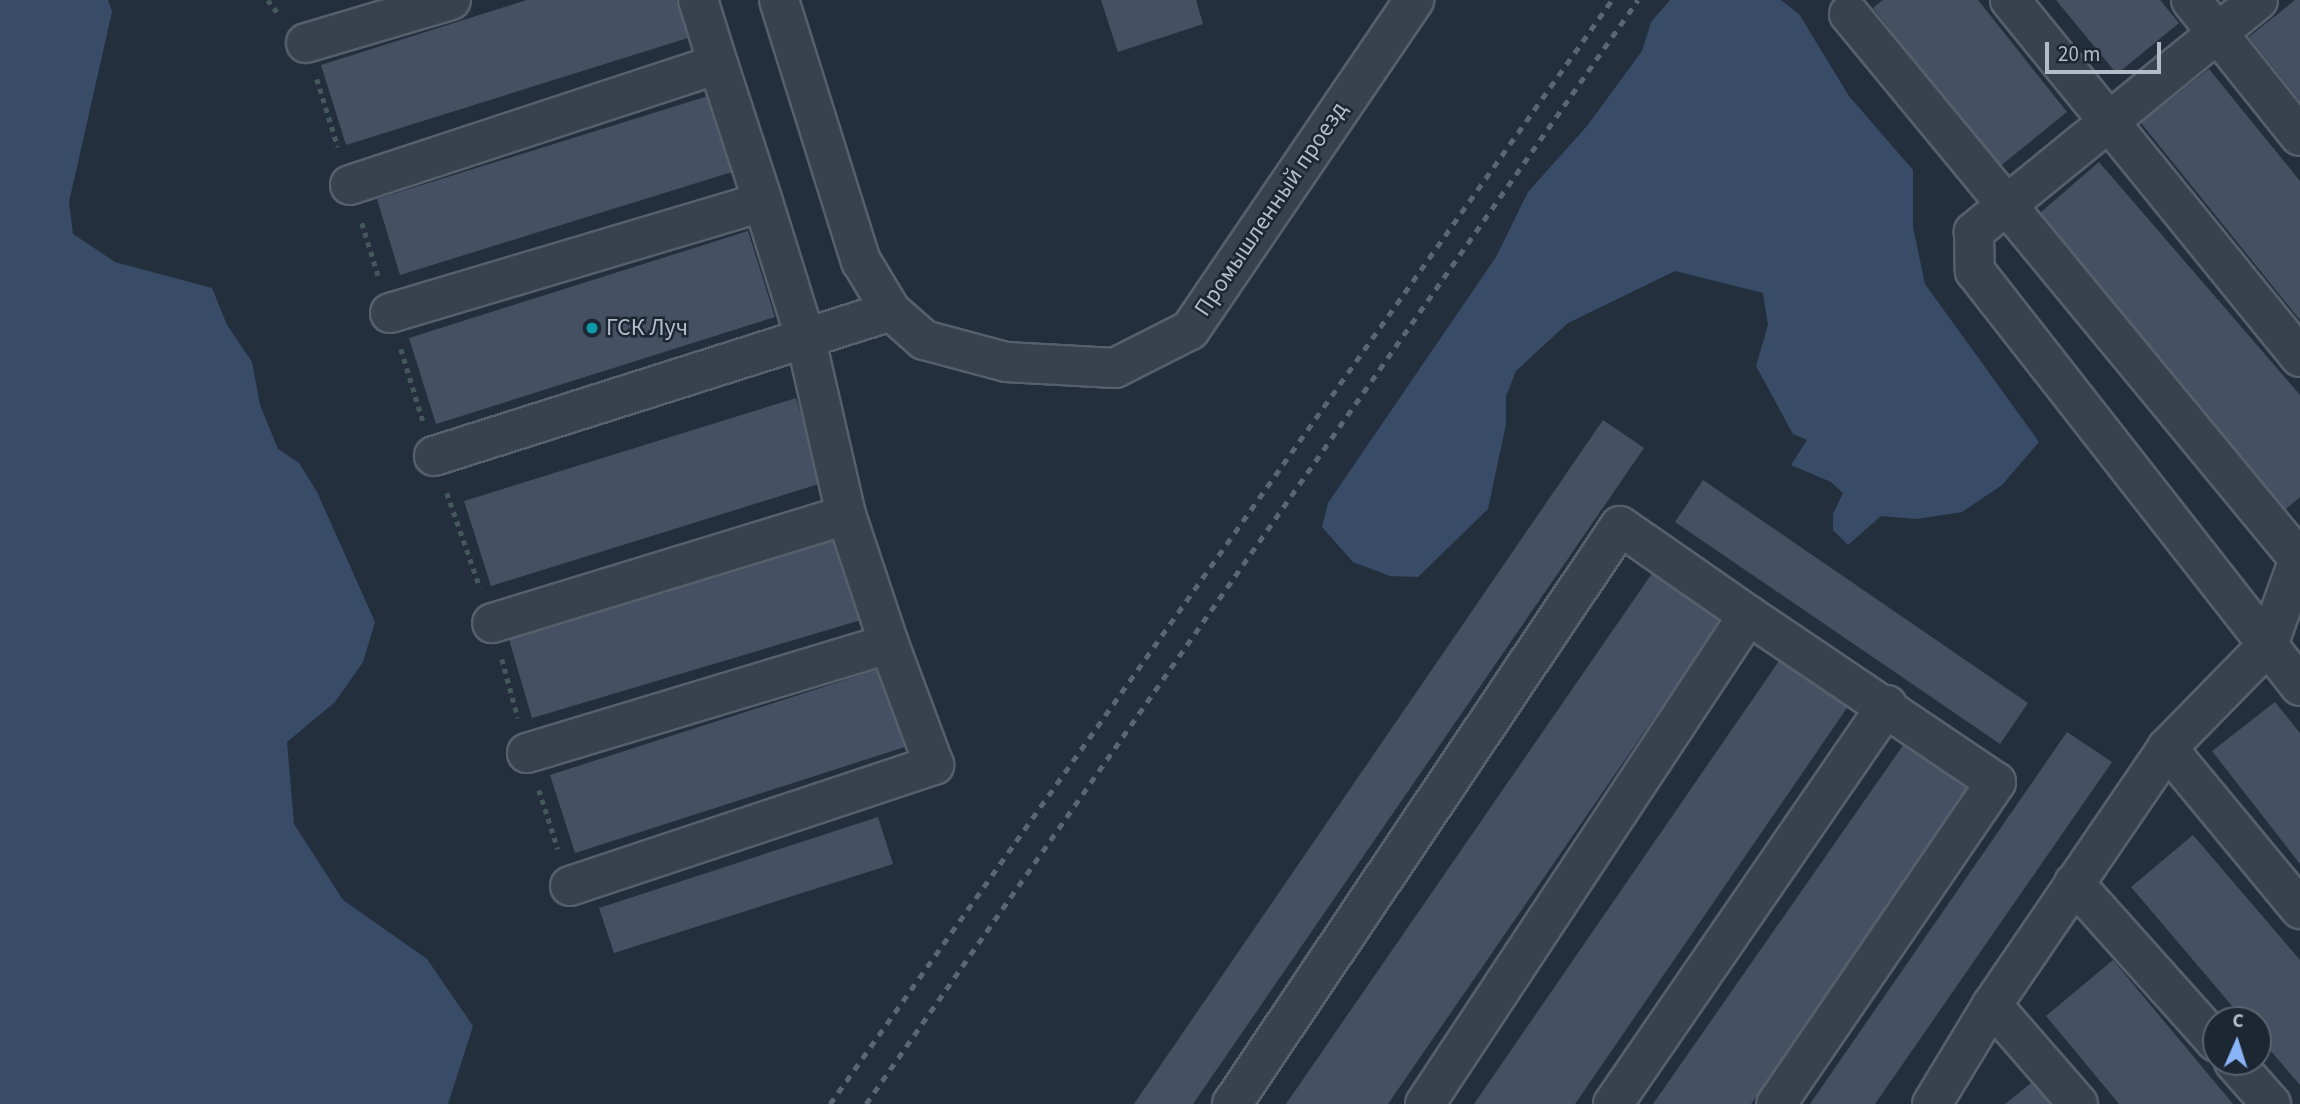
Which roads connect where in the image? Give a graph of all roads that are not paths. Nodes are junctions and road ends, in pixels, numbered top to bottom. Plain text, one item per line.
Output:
1 (451, 0) edge
2 (698, 0) edge
3 (779, 0) edge
4 (1414, 0) edge
5 (2010, 0) edge
6 (2191, 0) edge
7 (2258, 0) edge
8 (1849, 14) dead end
9 (2218, 33) junction
10 (306, 43) dead end
11 (718, 64) junction
12 (2110, 122) junction
13 (2300, 136) edge
14 (350, 185) dead end
15 (763, 202) junction
16 (2007, 206) junction
17 (891, 311) junction
18 (390, 313) dead end
19 (806, 340) junction
20 (2300, 357) edge
21 (434, 456) dead end
22 (846, 515) junction
23 (2299, 557) edge
24 (1748, 615) junction
25 (2300, 618) edge
26 (492, 624) dead end
27 (889, 644) junction
28 (2268, 645) junction
29 (2300, 686) edge
30 (1887, 705) junction
31 (2167, 748) junction
32 (527, 753) dead end
33 (2074, 883) junction
34 (570, 886) dead end
35 (2300, 909) edge
36 (1992, 1005) junction
37 (2202, 1026) edge
38 (2246, 1076) edge
39 (1232, 1104) edge
40 (1424, 1104) edge
41 (1613, 1104) edge
42 (1776, 1104) edge
43 (1932, 1104) edge
44 (2078, 1104) edge
45 (2271, 1104) edge

1 - 10 street
2 - 11 street
3 - 17 street, Промышленный проезд
4 - 17 street, Промышленный проезд
5 - 12 street
6 - 9 street
7 - 9 street
8 - 16 street
9 - 12 street
9 - 13 street
11 - 14 street
11 - 15 street
12 - 16 street
12 - 20 street
15 - 18 street
15 - 19 street
16 - 23 street
16 - 28 street
17 - 19 street
19 - 21 street
19 - 22 street
22 - 26 street
22 - 27 street
23 - 28 street
24 - 30 street
24 - 39 street
24 - 40 street
25 - 28 street
27 - 32 street
27 - 34 street
28 - 29 street
28 - 31 street
30 - 41 street
30 - 42 street
31 - 33 street
31 - 35 street
33 - 36 street
33 - 37 street
36 - 43 street
36 - 44 street
38 - 45 street

